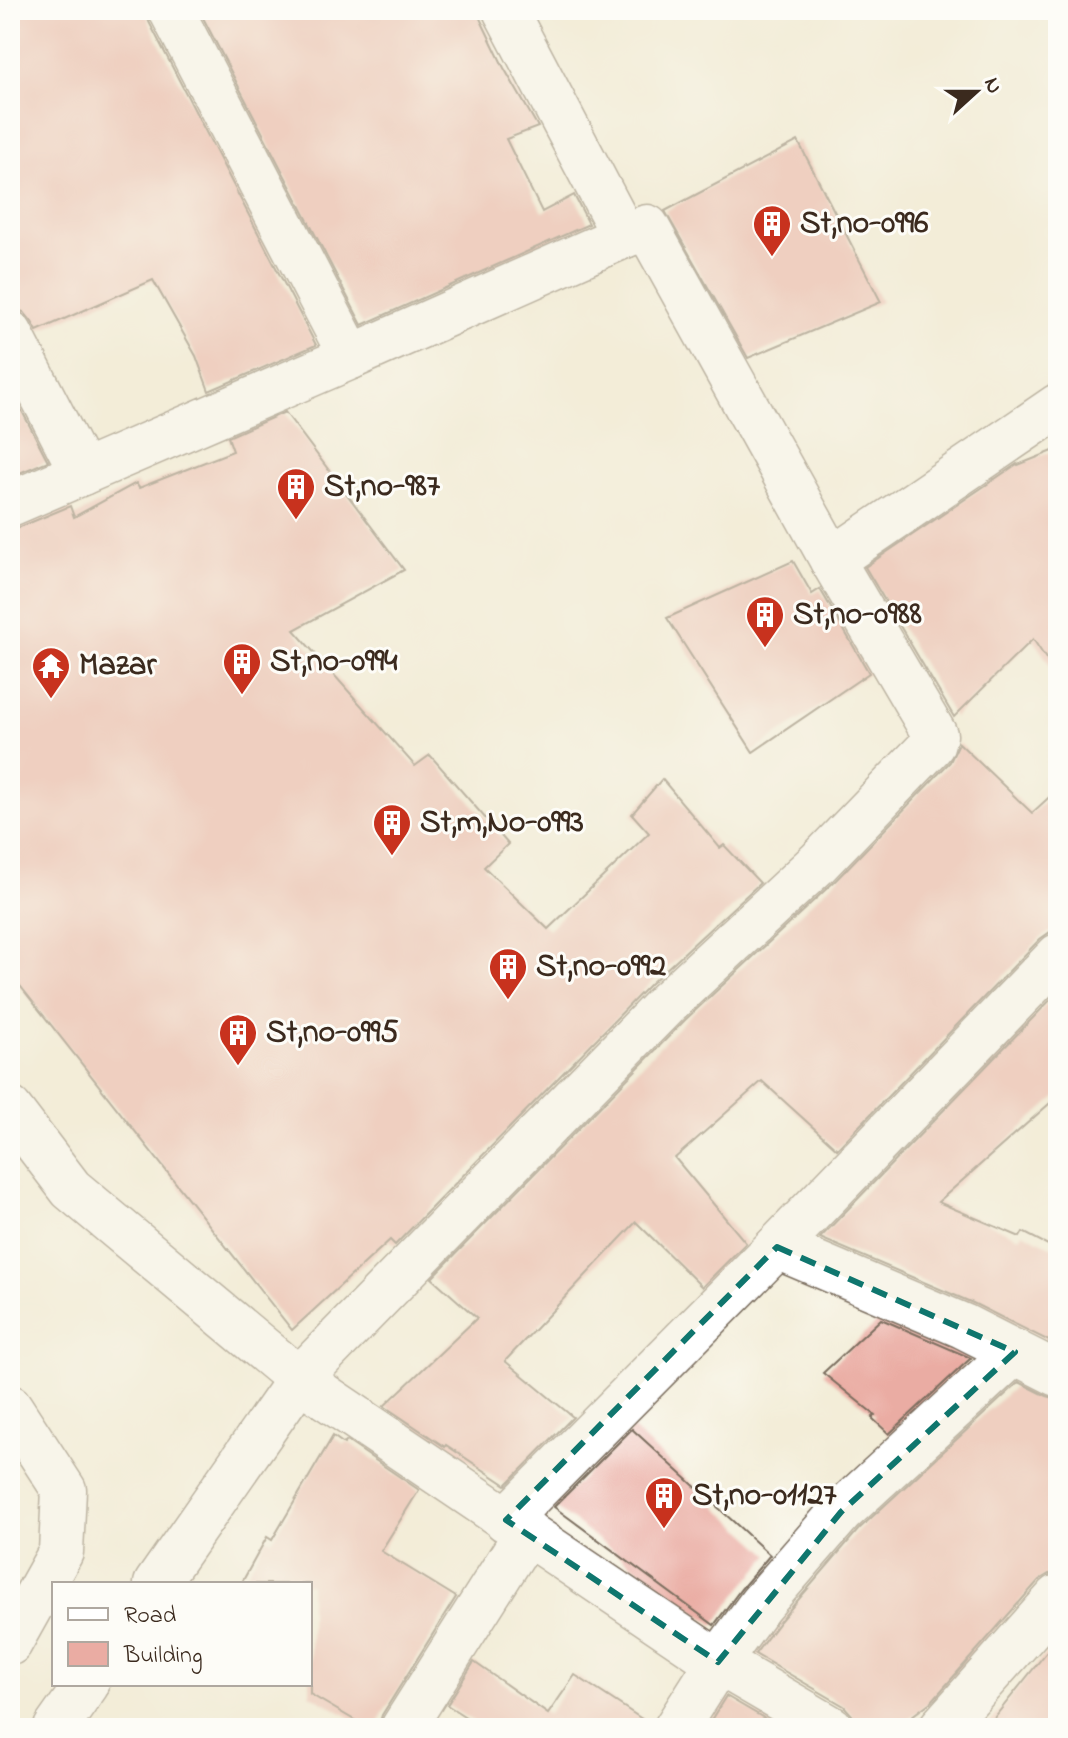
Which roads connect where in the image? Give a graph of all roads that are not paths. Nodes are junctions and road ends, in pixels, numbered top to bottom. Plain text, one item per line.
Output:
1 (171, 10) edge
2 (505, 10) edge
3 (624, 236) junction
4 (10, 333) edge
5 (351, 357) junction
6 (1058, 406) edge
7 (82, 473) junction
8 (10, 504) edge
9 (832, 560) junction
10 (1058, 956) edge
11 (10, 1109) edge
12 (777, 1247) junction
13 (1015, 1352) junction
14 (1058, 1374) edge
15 (299, 1379) junction
16 (10, 1407) edge
17 (516, 1526) junction
18 (157, 1582) edge
19 (1058, 1597) edge
20 (10, 1643) edge
21 (718, 1662) junction
22 (86, 1686) edge
23 (56, 1728) edge
24 (403, 1728) edge
25 (676, 1728) edge
26 (831, 1728) edge
27 (941, 1728) edge

1 - 5 street
2 - 3 street
3 - 5 street
3 - 9 street
4 - 7 street
5 - 7 street
6 - 9 street
7 - 8 street
9 - 15 street
10 - 12 street
11 - 15 street
12 - 13 street
12 - 17 street
13 - 14 street
13 - 21 street
15 - 17 street
15 - 18 street
16 - 20 street
17 - 21 street
17 - 24 street
19 - 27 street
21 - 25 street
21 - 26 street
22 - 23 street

